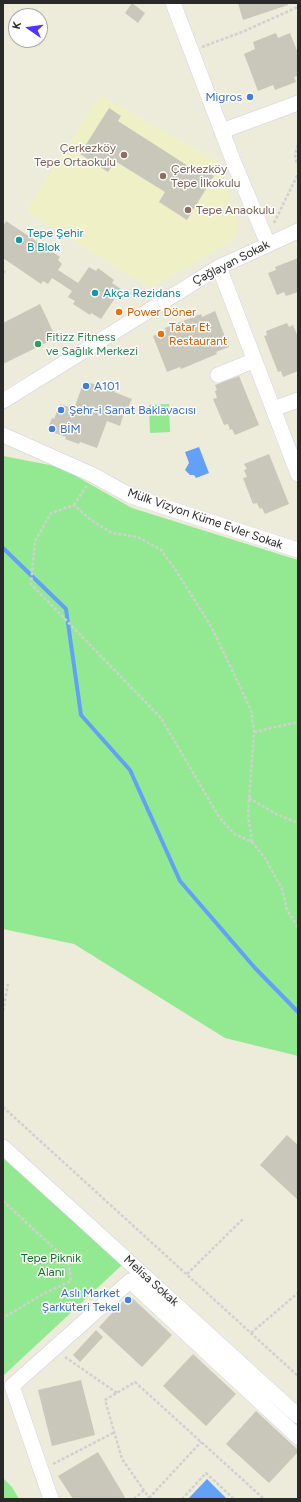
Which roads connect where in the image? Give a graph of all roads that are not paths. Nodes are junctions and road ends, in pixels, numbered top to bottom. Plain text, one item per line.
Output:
1 (172, 3) edge
2 (298, 104) edge
3 (222, 131) junction
4 (298, 230) edge
5 (268, 244) junction
6 (219, 267) junction
7 (255, 360) junction
8 (218, 375) dead end
9 (3, 400) edge
10 (298, 400) edge
11 (273, 409) junction
12 (3, 435) edge
13 (298, 474) edge
14 (298, 550) edge
15 (3, 1136) edge
16 (3, 1147) edge
17 (298, 1402) edge
18 (298, 1416) edge
19 (298, 1437) edge
20 (51, 1499) edge

1 - 3 street
2 - 3 street
3 - 5 street
4 - 5 street, Çağlayan Sokak
5 - 6 street, Çağlayan Sokak
6 - 7 street
6 - 9 street, Çağlayan Sokak
7 - 8 street
7 - 11 street
10 - 11 street
11 - 13 street
12 - 14 street, Mülk Vizyon Küme Evler Sokak
15 - 17 street, Melisa Sokak
16 - 18 street, Melisa Sokak
19 - 20 street

